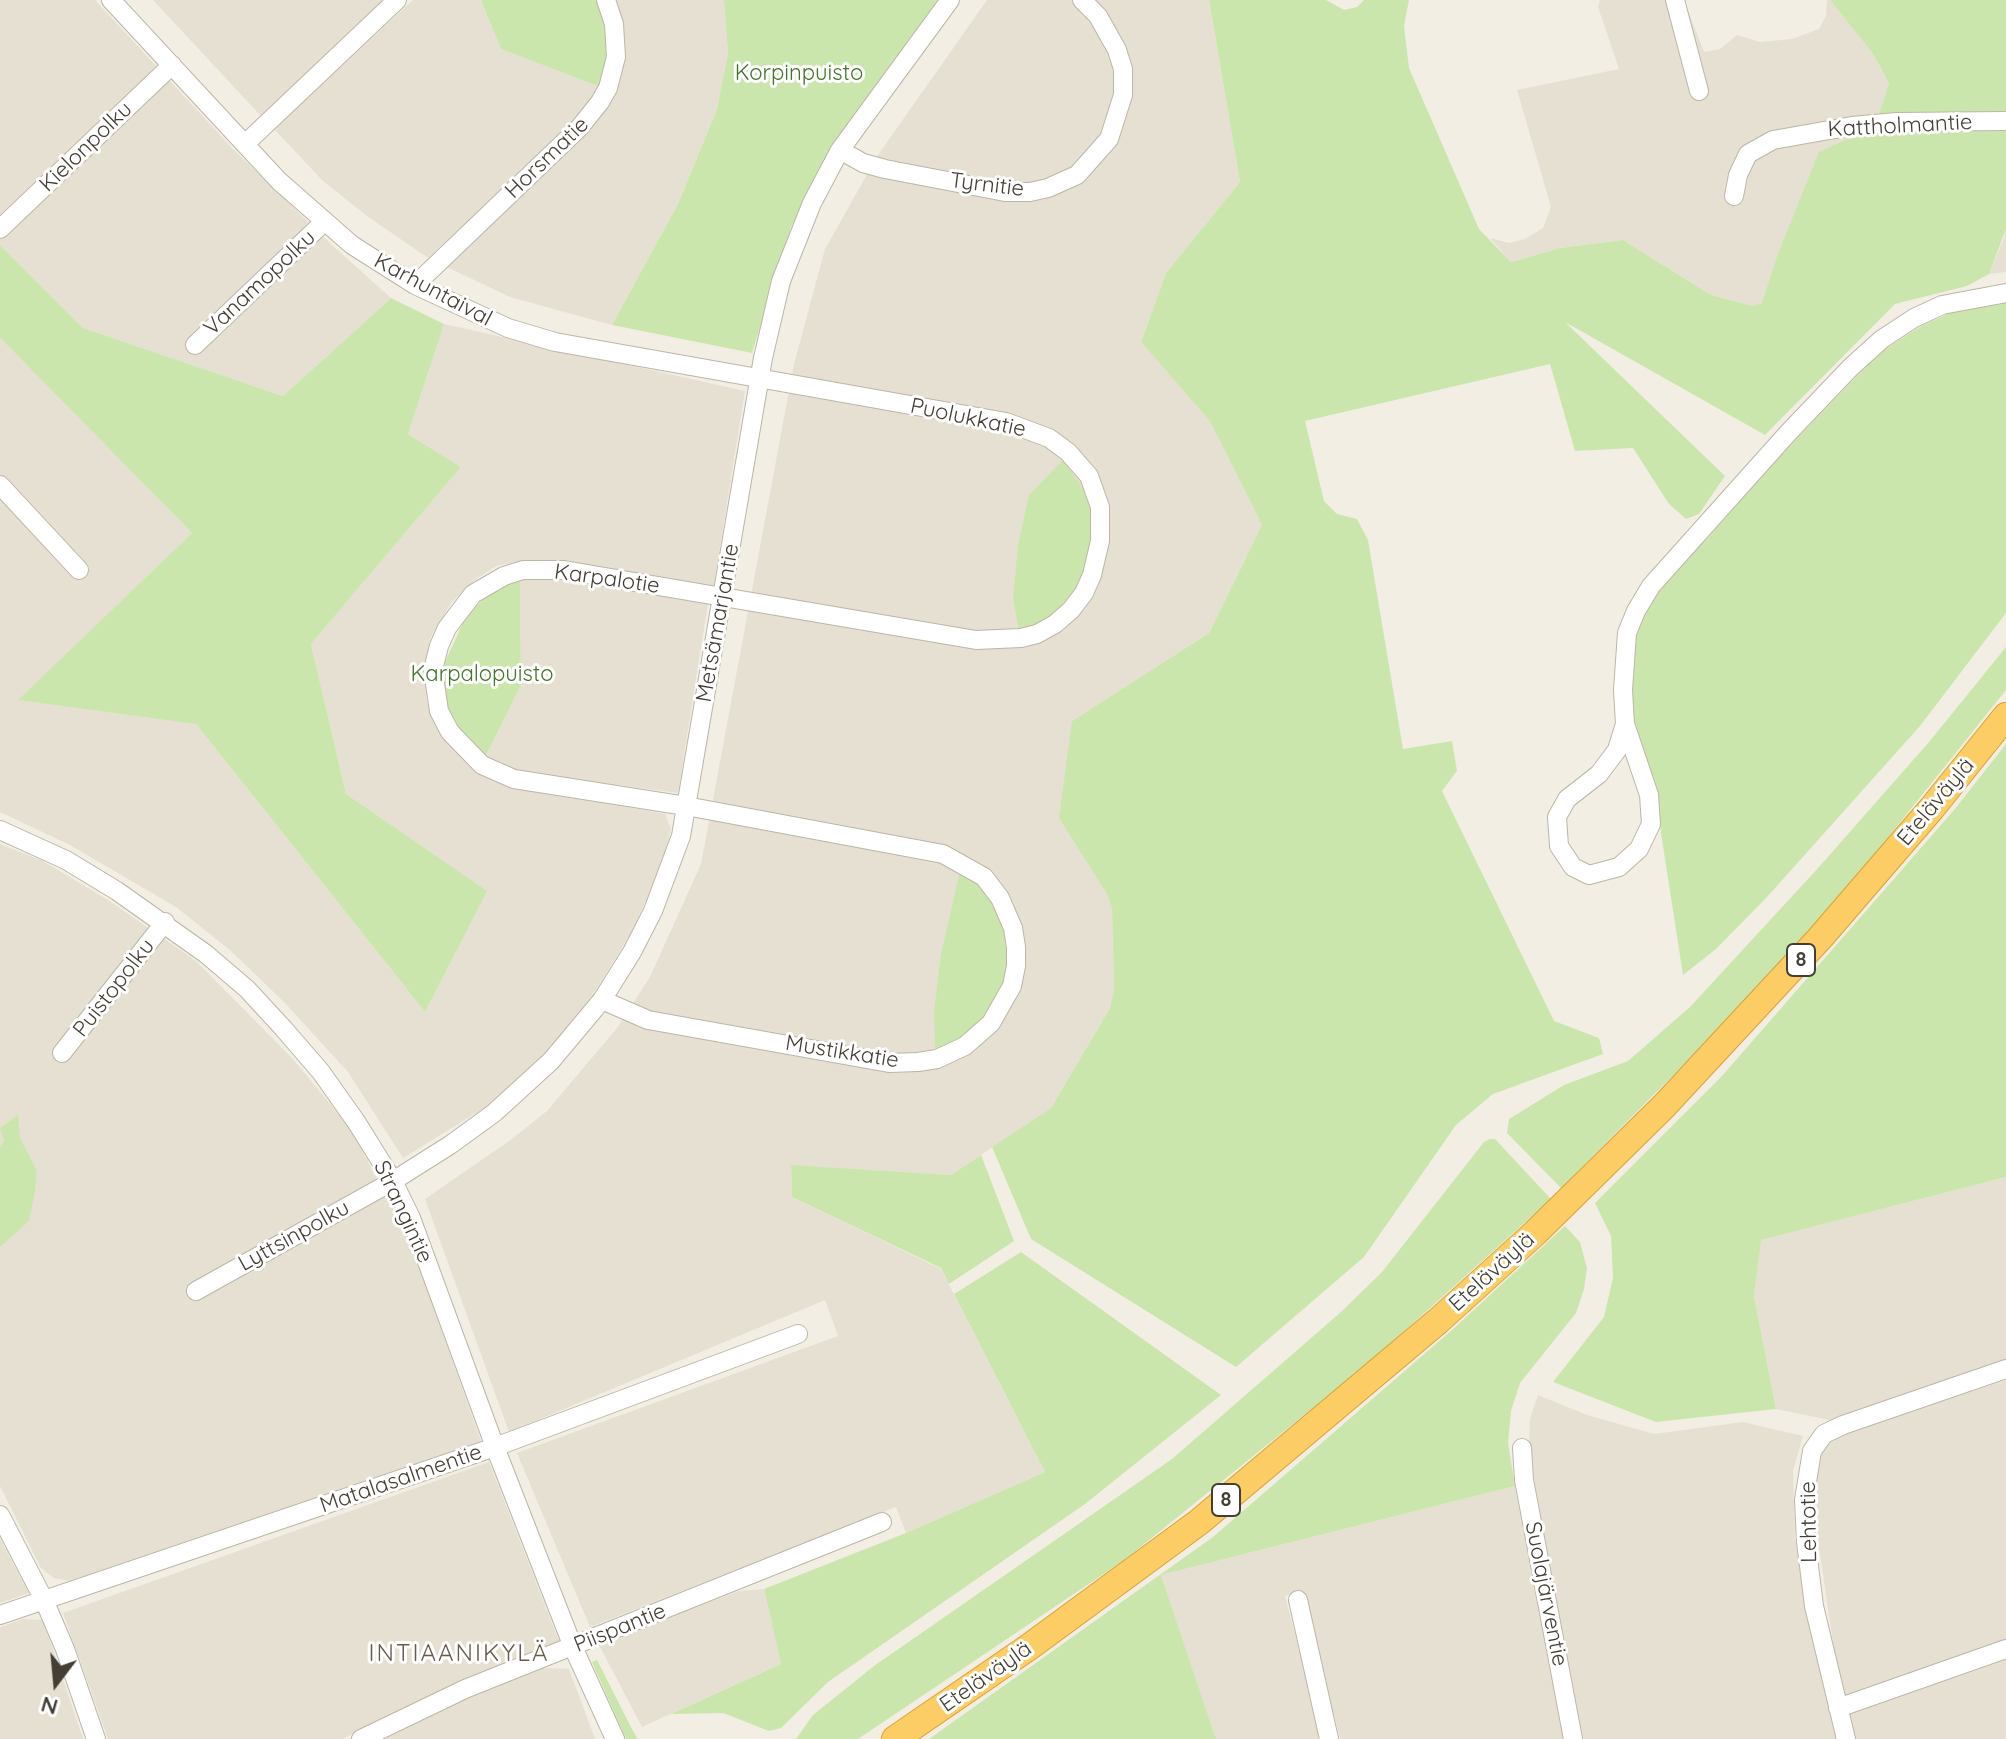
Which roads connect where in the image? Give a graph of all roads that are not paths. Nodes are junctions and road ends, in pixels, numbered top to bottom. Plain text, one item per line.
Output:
1 (111, 0) edge
2 (397, 0) edge
3 (606, 0) edge
4 (950, 0) edge
5 (1082, 0) edge
6 (1675, 0) edge
7 (172, 65) junction
8 (1699, 91) dead end
9 (2006, 121) edge
10 (245, 144) junction
11 (840, 150) junction
12 (1734, 196) dead end
13 (324, 222) junction
14 (0, 229) edge
15 (415, 285) junction
16 (2006, 293) edge
17 (195, 345) dead end
18 (760, 379) junction
19 (0, 485) edge
20 (79, 570) dead end
21 (722, 598) junction
22 (2006, 716) edge
23 (1625, 724) junction
24 (686, 806) junction
25 (0, 830) edge
26 (165, 922) junction
27 (602, 1000) junction
28 (62, 1053) dead end
29 (393, 1181) junction
30 (196, 1291) dead end
31 (798, 1334) dead end
32 (2006, 1369) edge
33 (495, 1447) junction
34 (1522, 1448) dead end
35 (0, 1515) edge
36 (882, 1522) dead end
37 (44, 1600) junction
38 (1298, 1600) dead end
39 (0, 1615) edge
40 (573, 1647) junction
41 (2006, 1649) edge
42 (1838, 1708) junction
43 (96, 1739) edge
44 (361, 1739) edge
45 (615, 1739) edge
46 (895, 1739) edge
47 (1329, 1739) edge
48 (1573, 1739) edge
49 (1846, 1739) edge

1 - 7 street, Karhuntaival
2 - 10 street
3 - 15 street, Horsmatie
4 - 11 street, Metsämarjantie
5 - 11 street, Tyrnitie
6 - 8 street
7 - 10 street, Karhuntaival
7 - 14 street, Kielonpolku
9 - 12 street, Kattholmantie
10 - 13 street, Karhuntaival
11 - 18 street, Metsämarjantie
13 - 15 street, Karhuntaival
13 - 17 street, Vanamopolku
15 - 18 street, Karhuntaival
16 - 23 street
18 - 21 street, Metsämarjantie
18 - 21 street, Puolukkatie
19 - 20 street
21 - 24 street, Metsämarjantie
21 - 24 street, Karpalotie
22 - 46 highway, Eteläväylä / 8
23 - 23 street
24 - 27 street, Metsämarjantie
24 - 27 street, Mustikkatie
25 - 26 street, Strangintie
26 - 28 street, Puistopolku
26 - 29 street, Strangintie
27 - 29 street, Metsämarjantie
29 - 30 street, Lyttsinpolku
29 - 33 street, Strangintie
31 - 33 street, Matalasalmentie
32 - 42 street, Lehtotie
33 - 37 street, Matalasalmentie
33 - 40 street, Strangintie
34 - 48 street, Suolajärventie
35 - 37 street
36 - 40 street, Piispantie
37 - 39 street, Matalasalmentie
37 - 43 street
38 - 47 street
40 - 44 street, Piispantie
40 - 45 street, Strangintie
41 - 42 street
42 - 49 street, Lehtotie

